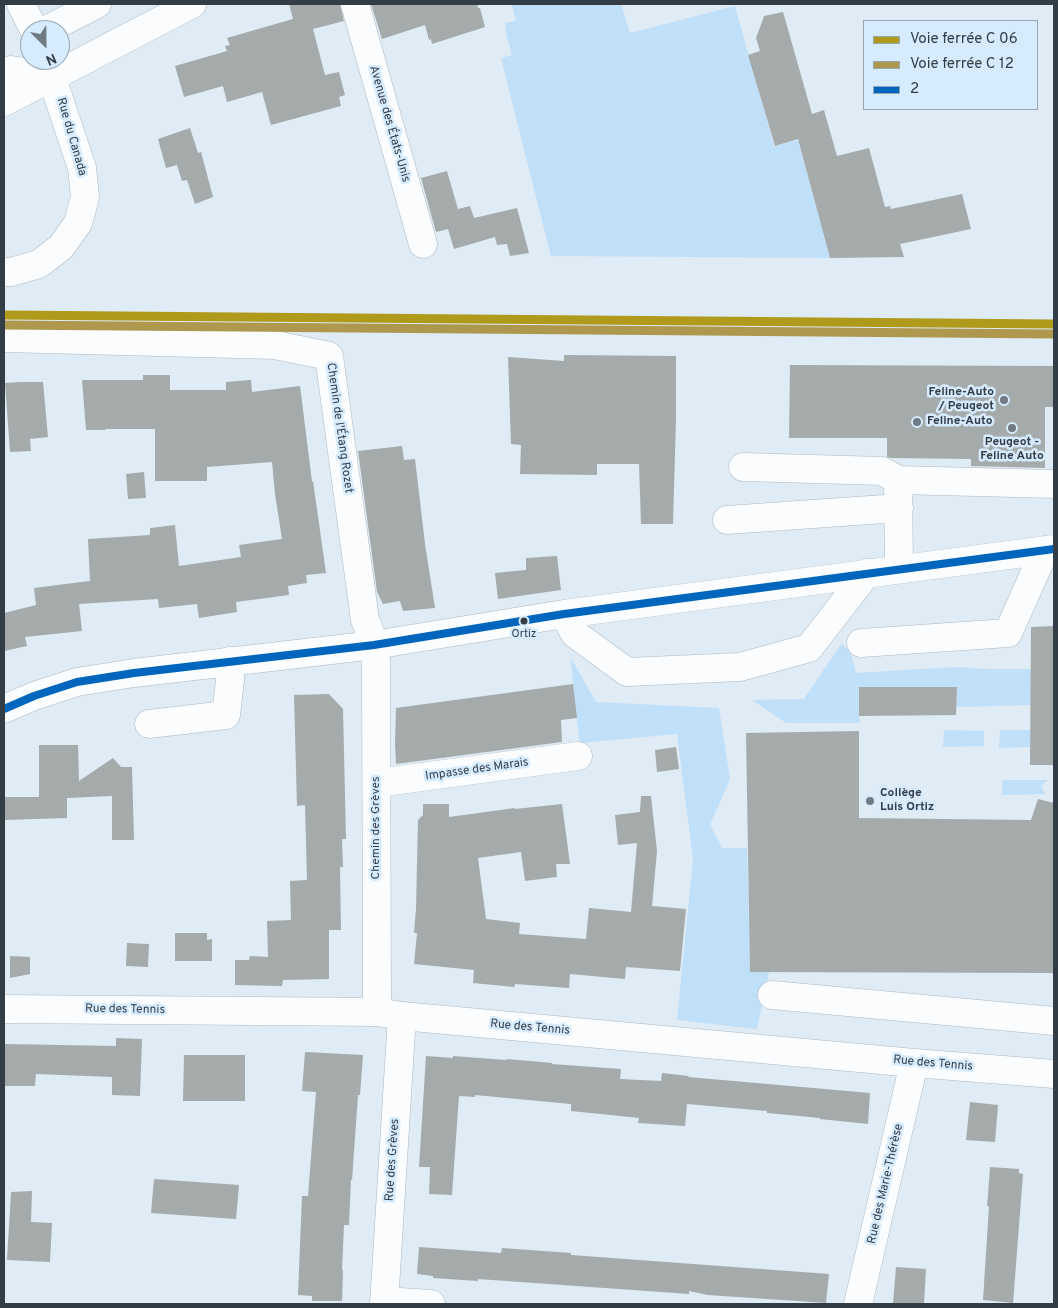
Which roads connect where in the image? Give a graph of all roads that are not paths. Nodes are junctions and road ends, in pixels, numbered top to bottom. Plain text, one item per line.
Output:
1 (21, 4) edge
2 (97, 4) edge
3 (192, 4) edge
4 (355, 4) edge
5 (29, 20) edge
6 (66, 20) edge
7 (70, 59) edge
8 (6, 66) edge
9 (20, 67) edge
10 (48, 70) edge
11 (49, 70) edge
12 (4, 102) edge
13 (423, 244) dead end
14 (4, 272) edge
15 (4, 338) edge
16 (744, 467) dead end
17 (898, 480) junction
18 (1054, 484) edge
19 (899, 508) junction
20 (727, 520) dead end
21 (1050, 549) edge
22 (899, 569) junction
23 (867, 573) junction
24 (564, 614) junction
25 (861, 642) dead end
26 (374, 645) junction
27 (229, 661) junction
28 (4, 709) edge
29 (149, 724) dead end
30 (578, 756) dead end
31 (377, 783) junction
32 (772, 995) dead end
33 (4, 1009) edge
34 (390, 1014) junction
35 (1054, 1021) edge
36 (914, 1063) junction
37 (1054, 1074) edge
38 (384, 1302) edge
39 (431, 1304) edge
40 (858, 1304) edge

1 - 5 street
2 - 6 street
3 - 7 street
4 - 13 street, Avenue des États-Unis
8 - 9 street
10 - 12 street
11 - 14 street, Rue du Canada
15 - 26 street, Chemin de l'Étang Rozet
16 - 17 street
17 - 18 street
17 - 19 street
19 - 20 street
19 - 22 street
21 - 22 street
21 - 25 street
22 - 23 street
23 - 24 street
23 - 24 street
24 - 26 street
26 - 27 street
26 - 31 street, Chemin des Grèves
27 - 28 street
27 - 29 street
30 - 31 street, Impasse des Marais
31 - 34 street, Chemin des Grèves
32 - 35 street
33 - 34 street, Rue des Tennis
34 - 36 street, Rue des Tennis
34 - 38 street, Rue des Grèves
36 - 37 street, Rue des Tennis
36 - 40 street, Rue des Marie-Thérèse
38 - 39 street

